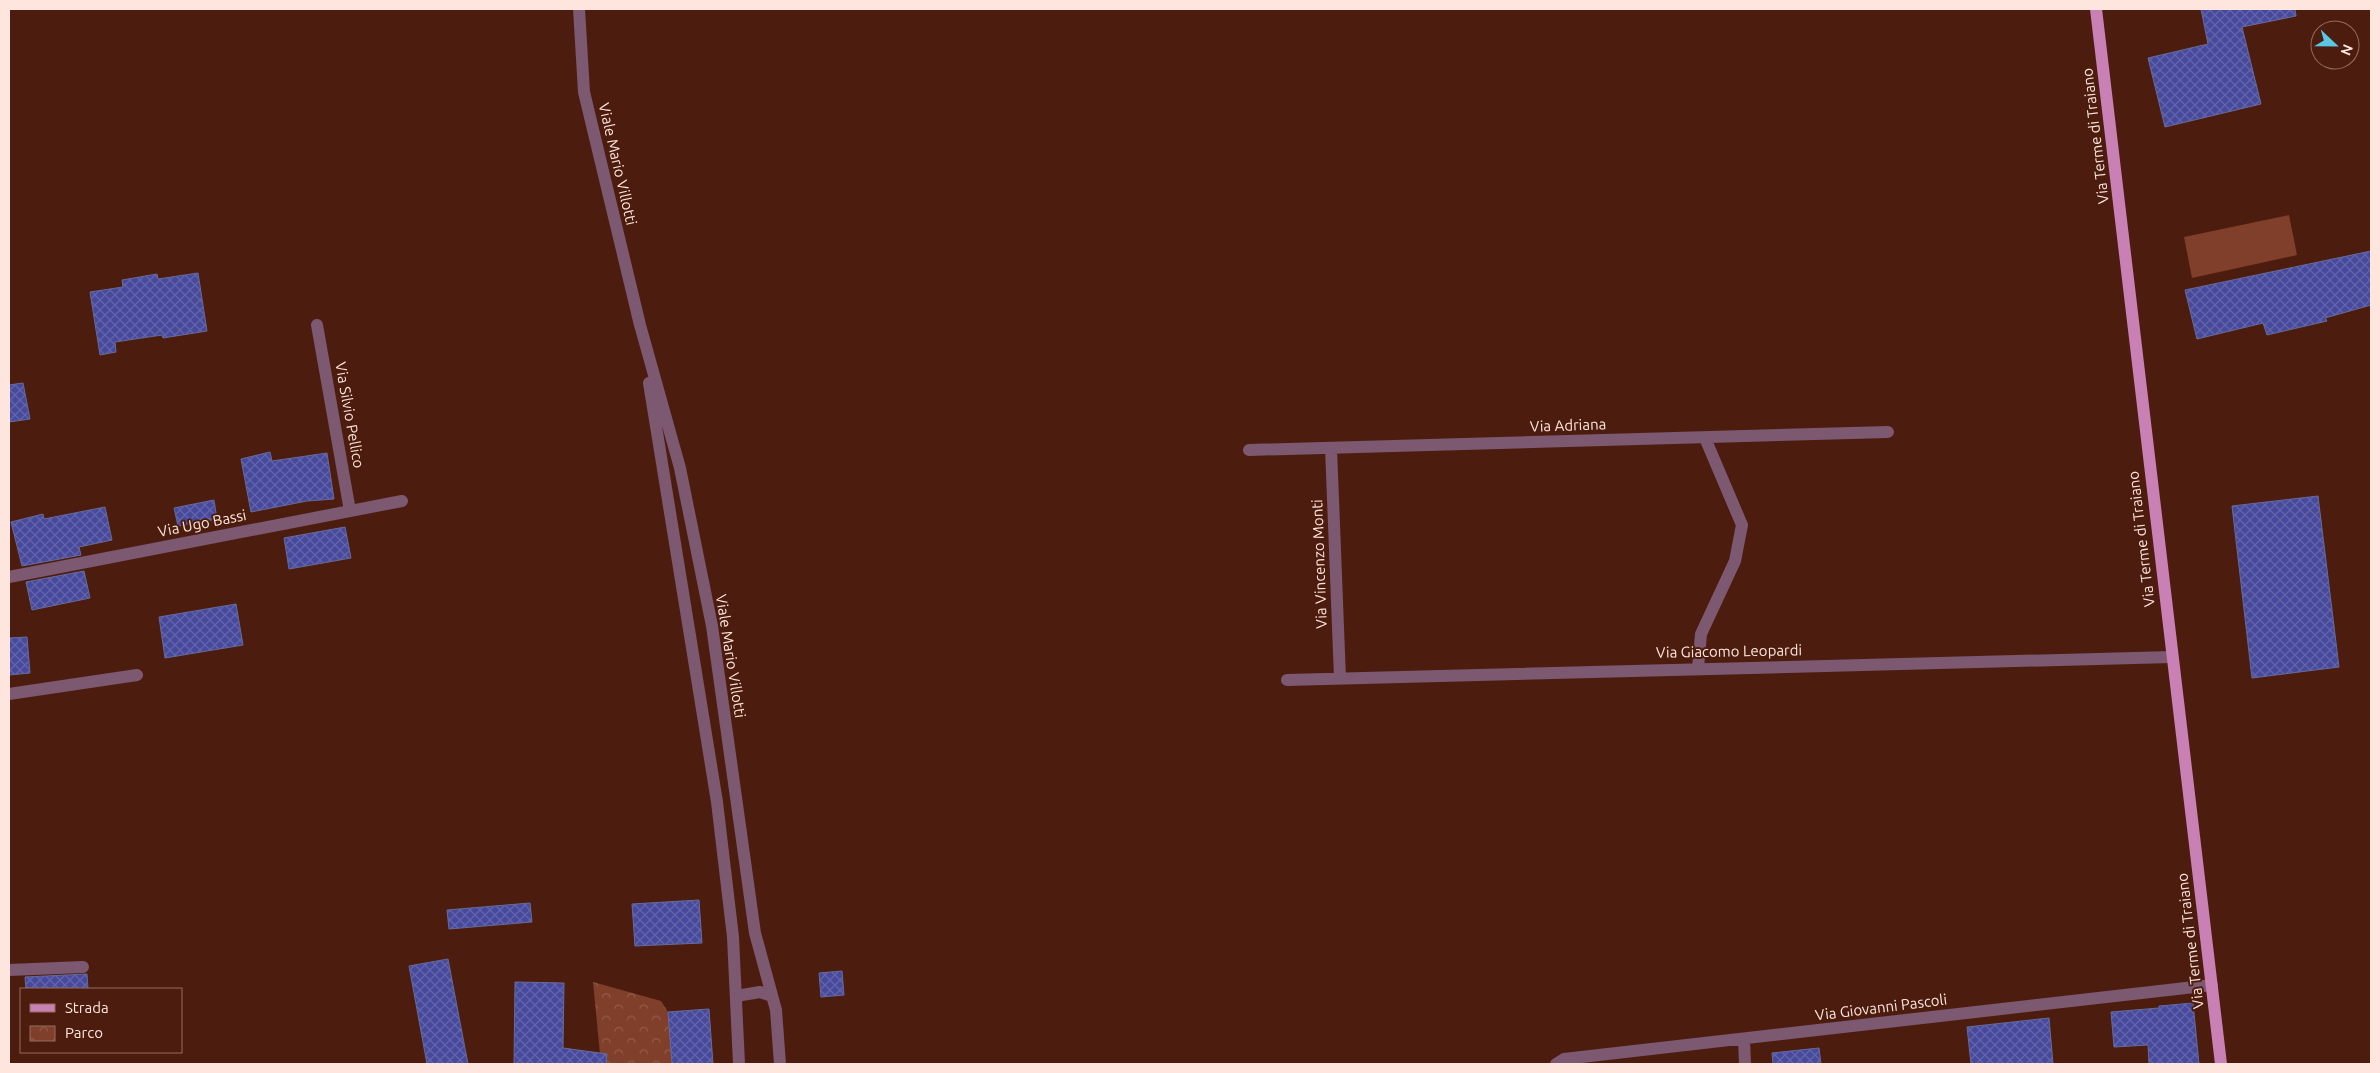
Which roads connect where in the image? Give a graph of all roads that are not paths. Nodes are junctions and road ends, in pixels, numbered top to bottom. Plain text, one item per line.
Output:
1 (579, 9) edge
2 (2096, 9) edge
3 (640, 324) junction
4 (317, 325) dead end
5 (1888, 432) dead end
6 (1705, 438) junction
7 (1331, 448) junction
8 (1249, 450) dead end
9 (402, 501) dead end
10 (350, 511) junction
11 (9, 577) edge
12 (2172, 657) junction
13 (1698, 668) junction
14 (137, 676) dead end
15 (1340, 678) junction
16 (1287, 680) dead end
17 (9, 694) edge
18 (83, 967) dead end
19 (9, 970) edge
20 (2212, 985) junction
21 (736, 996) junction
22 (772, 996) junction
23 (1744, 1039) junction
24 (739, 1064) edge
25 (780, 1064) edge
26 (1556, 1064) edge
27 (1745, 1064) edge
28 (2222, 1064) edge

1 - 3 street, Viale Mario Villotti
2 - 12 main road, Via Terme di Traiano
3 - 21 street, Viale Mario Villotti
3 - 22 street, Viale Mario Villotti
4 - 10 street, Via Silvio Pellico
5 - 6 street, Via Adriana
6 - 7 street, Via Adriana
6 - 13 street
7 - 8 street, Via Adriana
7 - 15 street, Via Vincenzo Monti
9 - 10 street, Via Ugo Bassi
10 - 11 street, Via Ugo Bassi
12 - 13 street, Via Giacomo Leopardi
12 - 20 main road, Via Terme di Traiano
13 - 15 street, Via Giacomo Leopardi
14 - 17 street
15 - 16 street, Via Giacomo Leopardi
18 - 19 street
20 - 23 street, Via Giovanni Pascoli
20 - 28 main road, Via Terme di Traiano
21 - 22 street
21 - 24 street, Viale Mario Villotti
22 - 25 street, Viale Mario Villotti
23 - 26 street, Via Giovanni Pascoli
23 - 27 street

